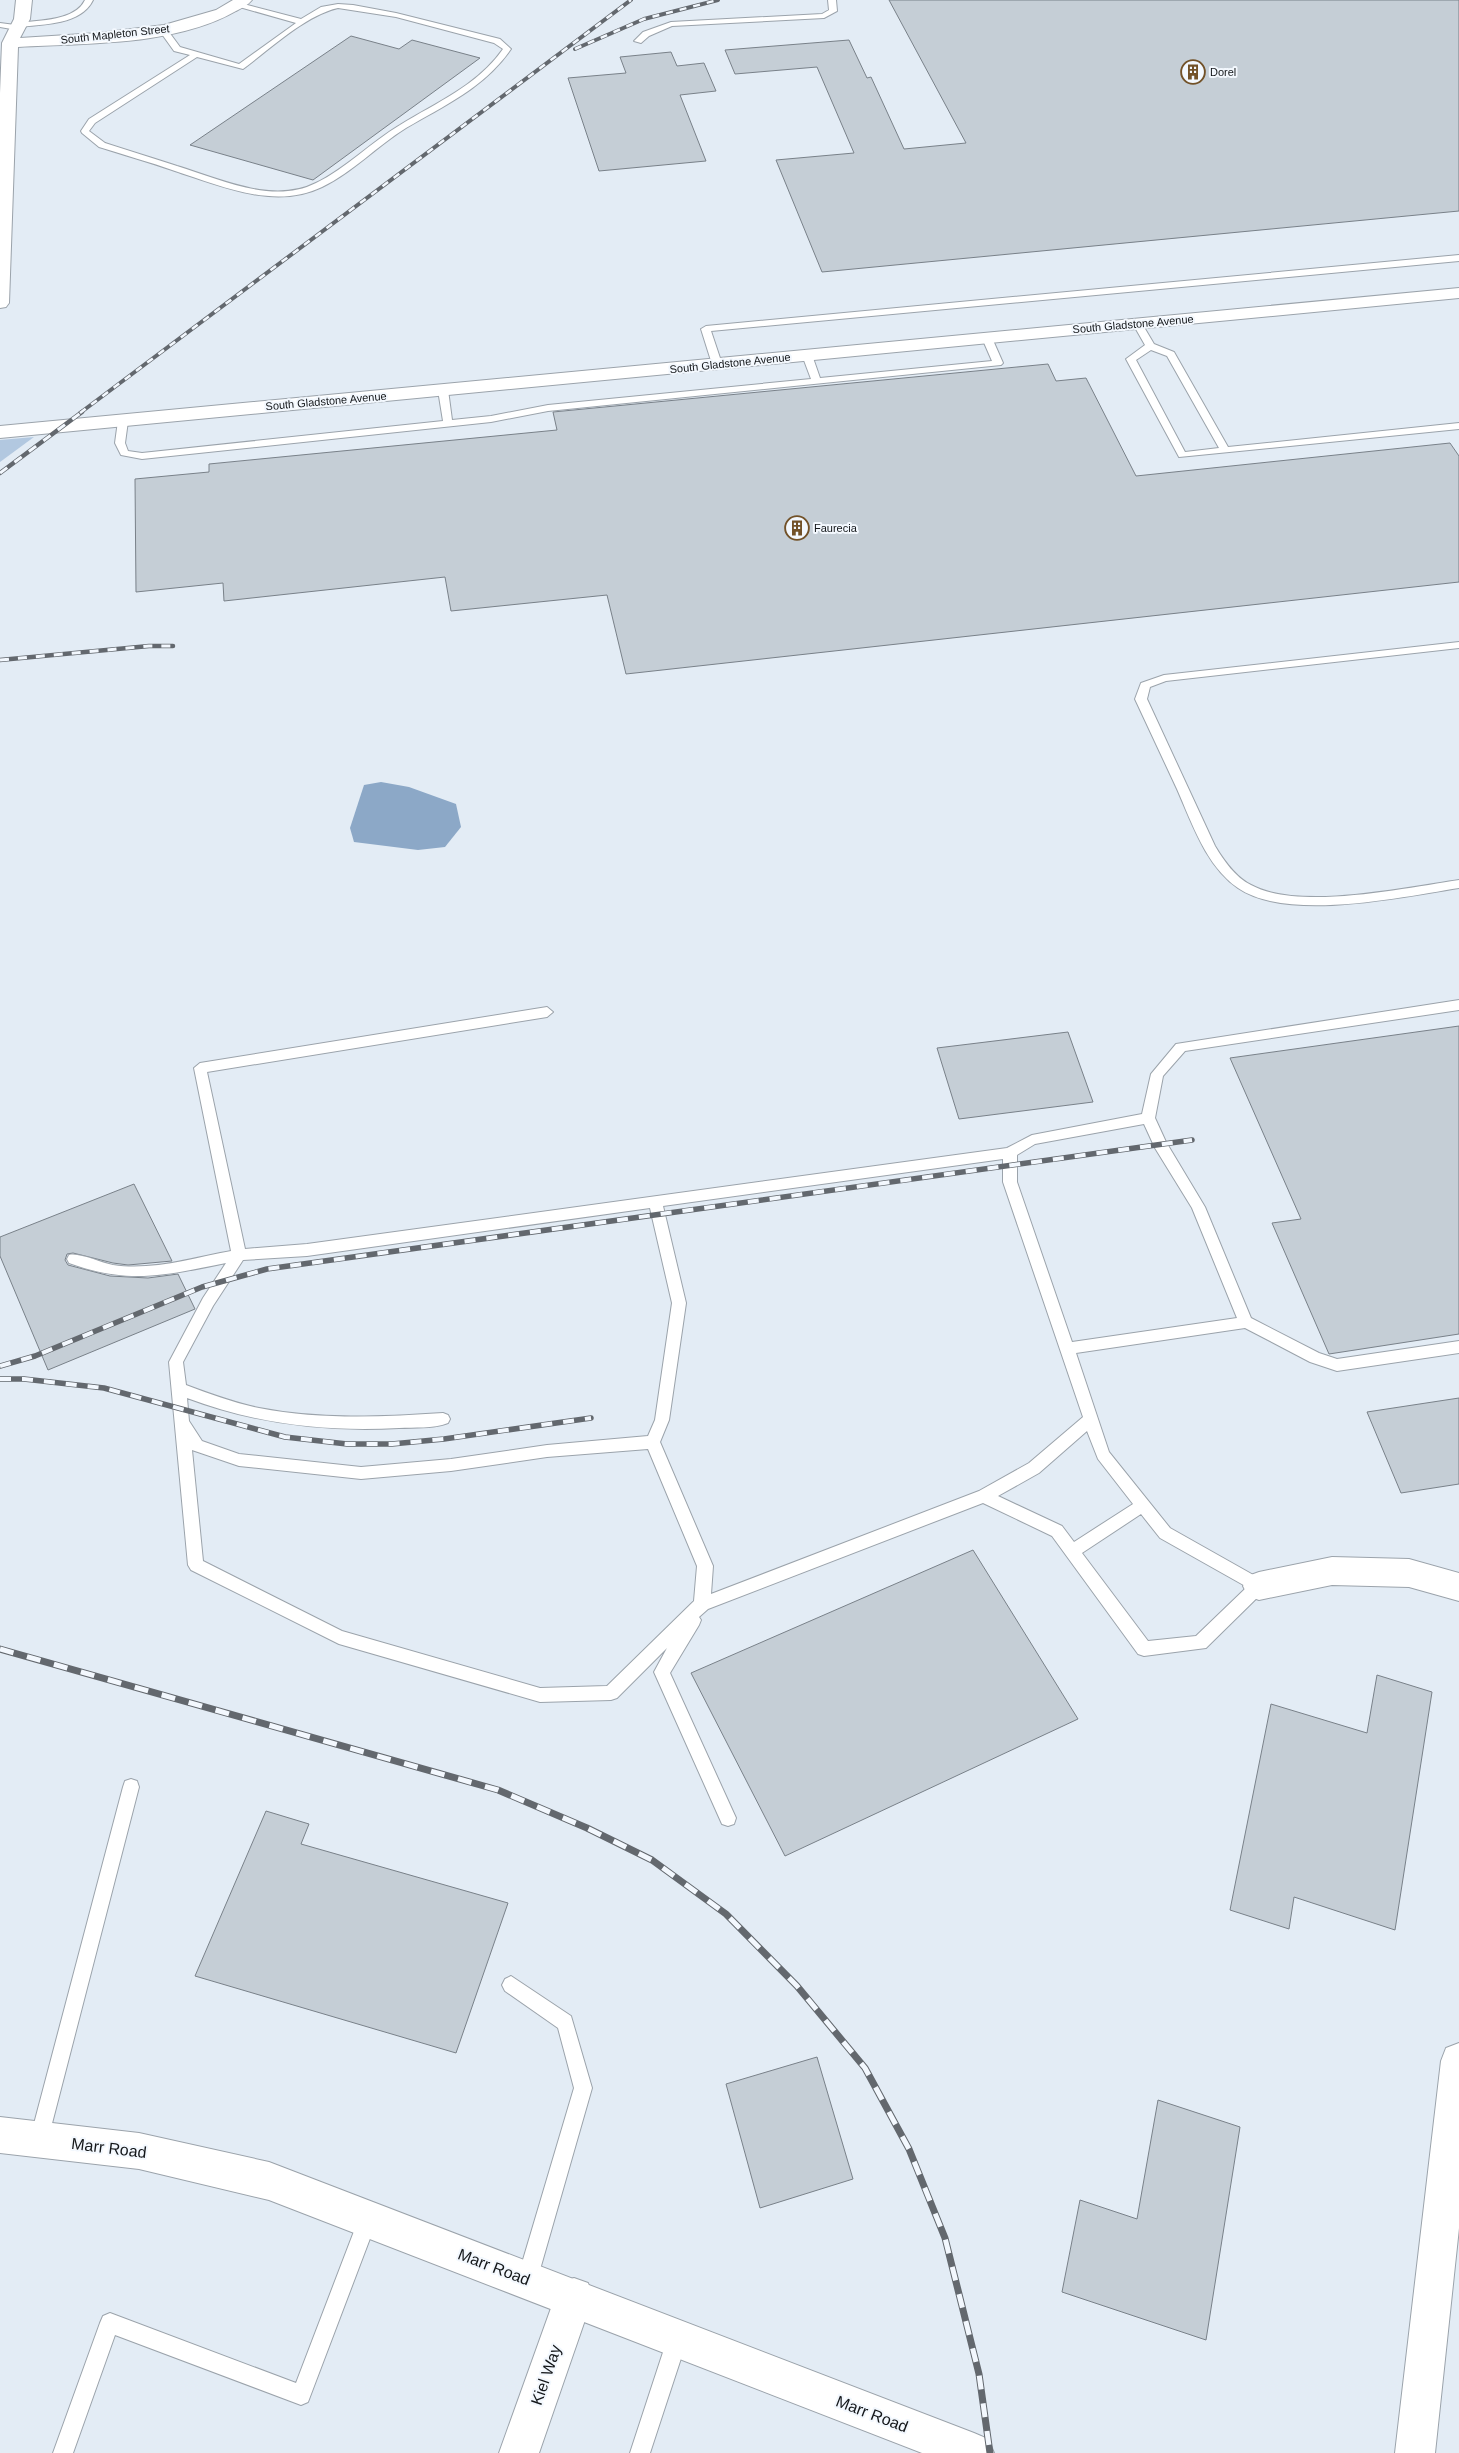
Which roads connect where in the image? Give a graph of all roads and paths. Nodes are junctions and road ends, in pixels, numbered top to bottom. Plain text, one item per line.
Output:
1 (24, 0) edge
2 (89, 0) edge
3 (832, 0) edge
4 (242, 2) edge
5 (302, 22) junction
6 (0, 25) edge
7 (163, 30) junction
8 (12, 35) edge
9 (638, 41) dead end
10 (195, 54) junction
11 (4, 103) edge
12 (3, 152) edge
13 (2, 207) edge
14 (1459, 258) edge
15 (1459, 293) edge
16 (0, 303) edge
17 (1138, 324) junction
18 (987, 338) junction
19 (1150, 346) junction
20 (807, 355) junction
21 (717, 364) junction
22 (816, 381) junction
23 (443, 390) junction
24 (123, 421) junction
25 (448, 424) junction
26 (1459, 426) edge
27 (0, 432) edge
28 (1225, 451) junction
29 (1459, 645) edge
30 (1459, 884) edge
31 (1459, 1005) edge
32 (547, 1012) dead end
33 (1148, 1118) junction
34 (1010, 1154) junction
35 (655, 1202) junction
36 (239, 1255) junction
37 (74, 1259) dead end
38 (1246, 1322) junction
39 (1459, 1347) edge
40 (1066, 1349) junction
41 (179, 1389) junction
42 (443, 1419) dead end
43 (1091, 1419) junction
44 (182, 1422) junction
45 (653, 1442) junction
46 (984, 1496) junction
47 (1143, 1506) junction
48 (1072, 1551) junction
49 (1259, 1586) junction
50 (1459, 1588) edge
51 (702, 1604) junction
52 (131, 1787) dead end
53 (728, 1818) dead end
54 (510, 1985) dead end
55 (1459, 2061) edge
56 (0, 2135) edge
57 (39, 2140) junction
58 (368, 2219) junction
59 (527, 2280) junction
60 (574, 2297) junction
61 (677, 2340) junction
62 (63, 2453) edge
63 (519, 2453) edge
64 (640, 2453) edge
65 (974, 2453) edge
66 (1415, 2453) edge

1 - 8 street
2 - 8 lane
3 - 9 lane
4 - 5 lane
4 - 7 street, South Mapleton Street
5 - 10 lane
5 - 10 lane
6 - 8 lane
7 - 8 street, South Mapleton Street
7 - 10 lane
8 - 11 street
11 - 12 street
12 - 13 street
13 - 16 street
14 - 21 lane
15 - 17 street, South Gladstone Avenue
17 - 18 street, South Gladstone Avenue
17 - 19 lane
18 - 20 street, South Gladstone Avenue
18 - 22 lane
19 - 28 lane
19 - 28 lane
20 - 21 street, South Gladstone Avenue
20 - 22 lane
21 - 23 street, South Gladstone Avenue
22 - 25 lane
23 - 24 street, South Gladstone Avenue
23 - 25 lane
24 - 25 lane
24 - 27 street, South Gladstone Avenue
26 - 28 lane
29 - 30 lane
31 - 33 lane
32 - 36 lane
33 - 34 lane
33 - 38 lane
34 - 35 lane
34 - 40 lane
35 - 36 lane
35 - 45 lane
36 - 37 lane
36 - 41 lane
38 - 39 lane
38 - 40 lane
40 - 43 lane
41 - 42 lane
41 - 44 lane
43 - 46 lane
43 - 47 lane
44 - 45 lane
44 - 51 lane
45 - 51 lane
46 - 48 lane
46 - 51 lane
47 - 48 lane
47 - 49 lane
48 - 49 lane
49 - 50 street
51 - 53 lane
52 - 57 lane
54 - 59 lane
55 - 66 street
56 - 57 street, Marr Road
57 - 58 street, Marr Road
58 - 59 street, Marr Road
58 - 62 lane
59 - 60 street, Marr Road
60 - 61 street, Marr Road
60 - 63 street, Kiel Way
61 - 64 lane
61 - 65 street, Marr Road

